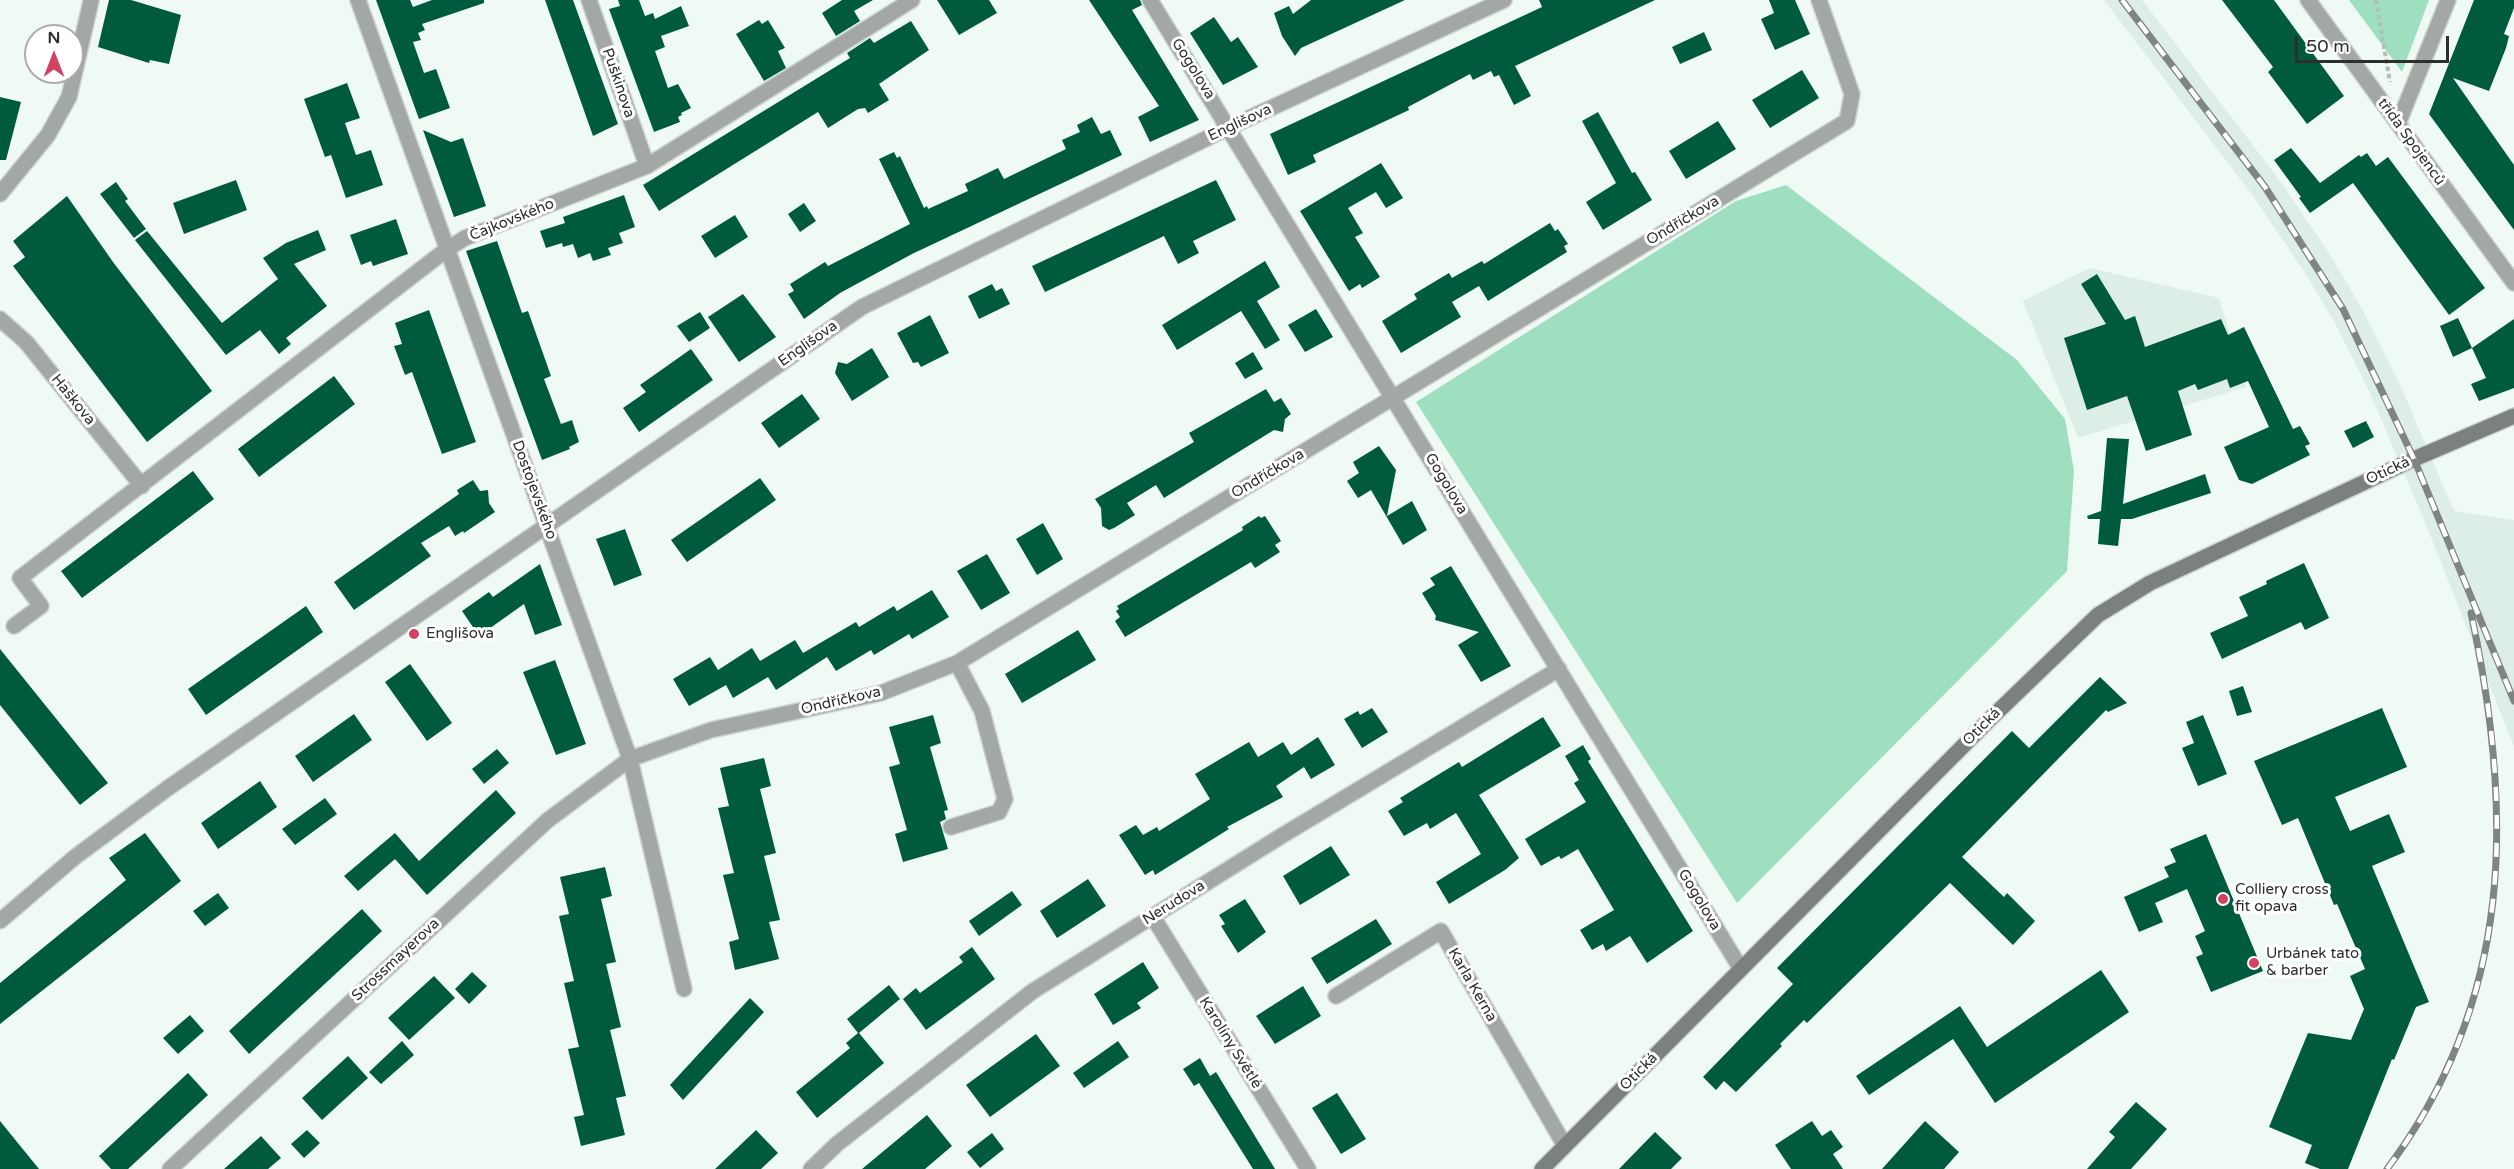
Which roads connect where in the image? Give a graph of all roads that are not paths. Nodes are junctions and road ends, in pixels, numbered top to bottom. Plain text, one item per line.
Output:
1 (358, 0) edge
2 (589, 0) edge
3 (912, 0) edge
4 (1150, 0) edge
5 (1504, 0) edge
6 (1819, 0) edge
7 (2308, 0) edge
8 (2448, 0) edge
9 (91, 1) edge
10 (893, 5) edge
11 (2398, 124) junction
12 (1230, 127) junction
13 (647, 166) junction
14 (0, 194) edge
15 (446, 250) junction
16 (2514, 283) edge
17 (0, 319) edge
18 (1393, 397) junction
19 (2514, 416) edge
20 (142, 486) junction
21 (547, 526) junction
22 (14, 626) dead end
23 (957, 663) junction
24 (1559, 669) junction
25 (630, 759) junction
26 (951, 827) dead end
27 (1153, 917) junction
28 (0, 921) edge
29 (1741, 969) junction
30 (684, 989) dead end
31 (1336, 996) dead end
32 (1565, 1146) junction
33 (170, 1169) edge
34 (811, 1169) edge
35 (1308, 1169) edge
36 (1542, 1169) edge

1 - 15 street, Dostojevského
2 - 13 street, Puškinova
3 - 10 street, Čajkovského
4 - 12 street, Gogolova
5 - 12 street, Englišova
6 - 18 street, Ondříčkova
7 - 11 street, třída Spojenců
8 - 11 street
9 - 14 street
10 - 13 street, Čajkovského
11 - 16 street, třída Spojenců
12 - 18 street, Gogolova
12 - 21 street, Englišova
13 - 15 street, Čajkovského
15 - 20 street, Čajkovského
15 - 21 street, Dostojevského
17 - 20 street, Haškova
18 - 23 street, Ondříčkova
18 - 24 street, Gogolova
19 - 29 street, Otická
20 - 22 street, Čajkovského
21 - 25 street, Dostojevského
21 - 28 street, Englišova
23 - 25 street, Ondříčkova
23 - 26 street
24 - 27 street, Nerudova
24 - 29 street, Gogolova
25 - 30 street, Dostojevského
25 - 33 street, Strossmayerova
27 - 34 street, Nerudova
27 - 35 street, Karolíny Světlé
29 - 32 street, Otická
31 - 32 street, Karla Kerna
32 - 36 street, Otická

